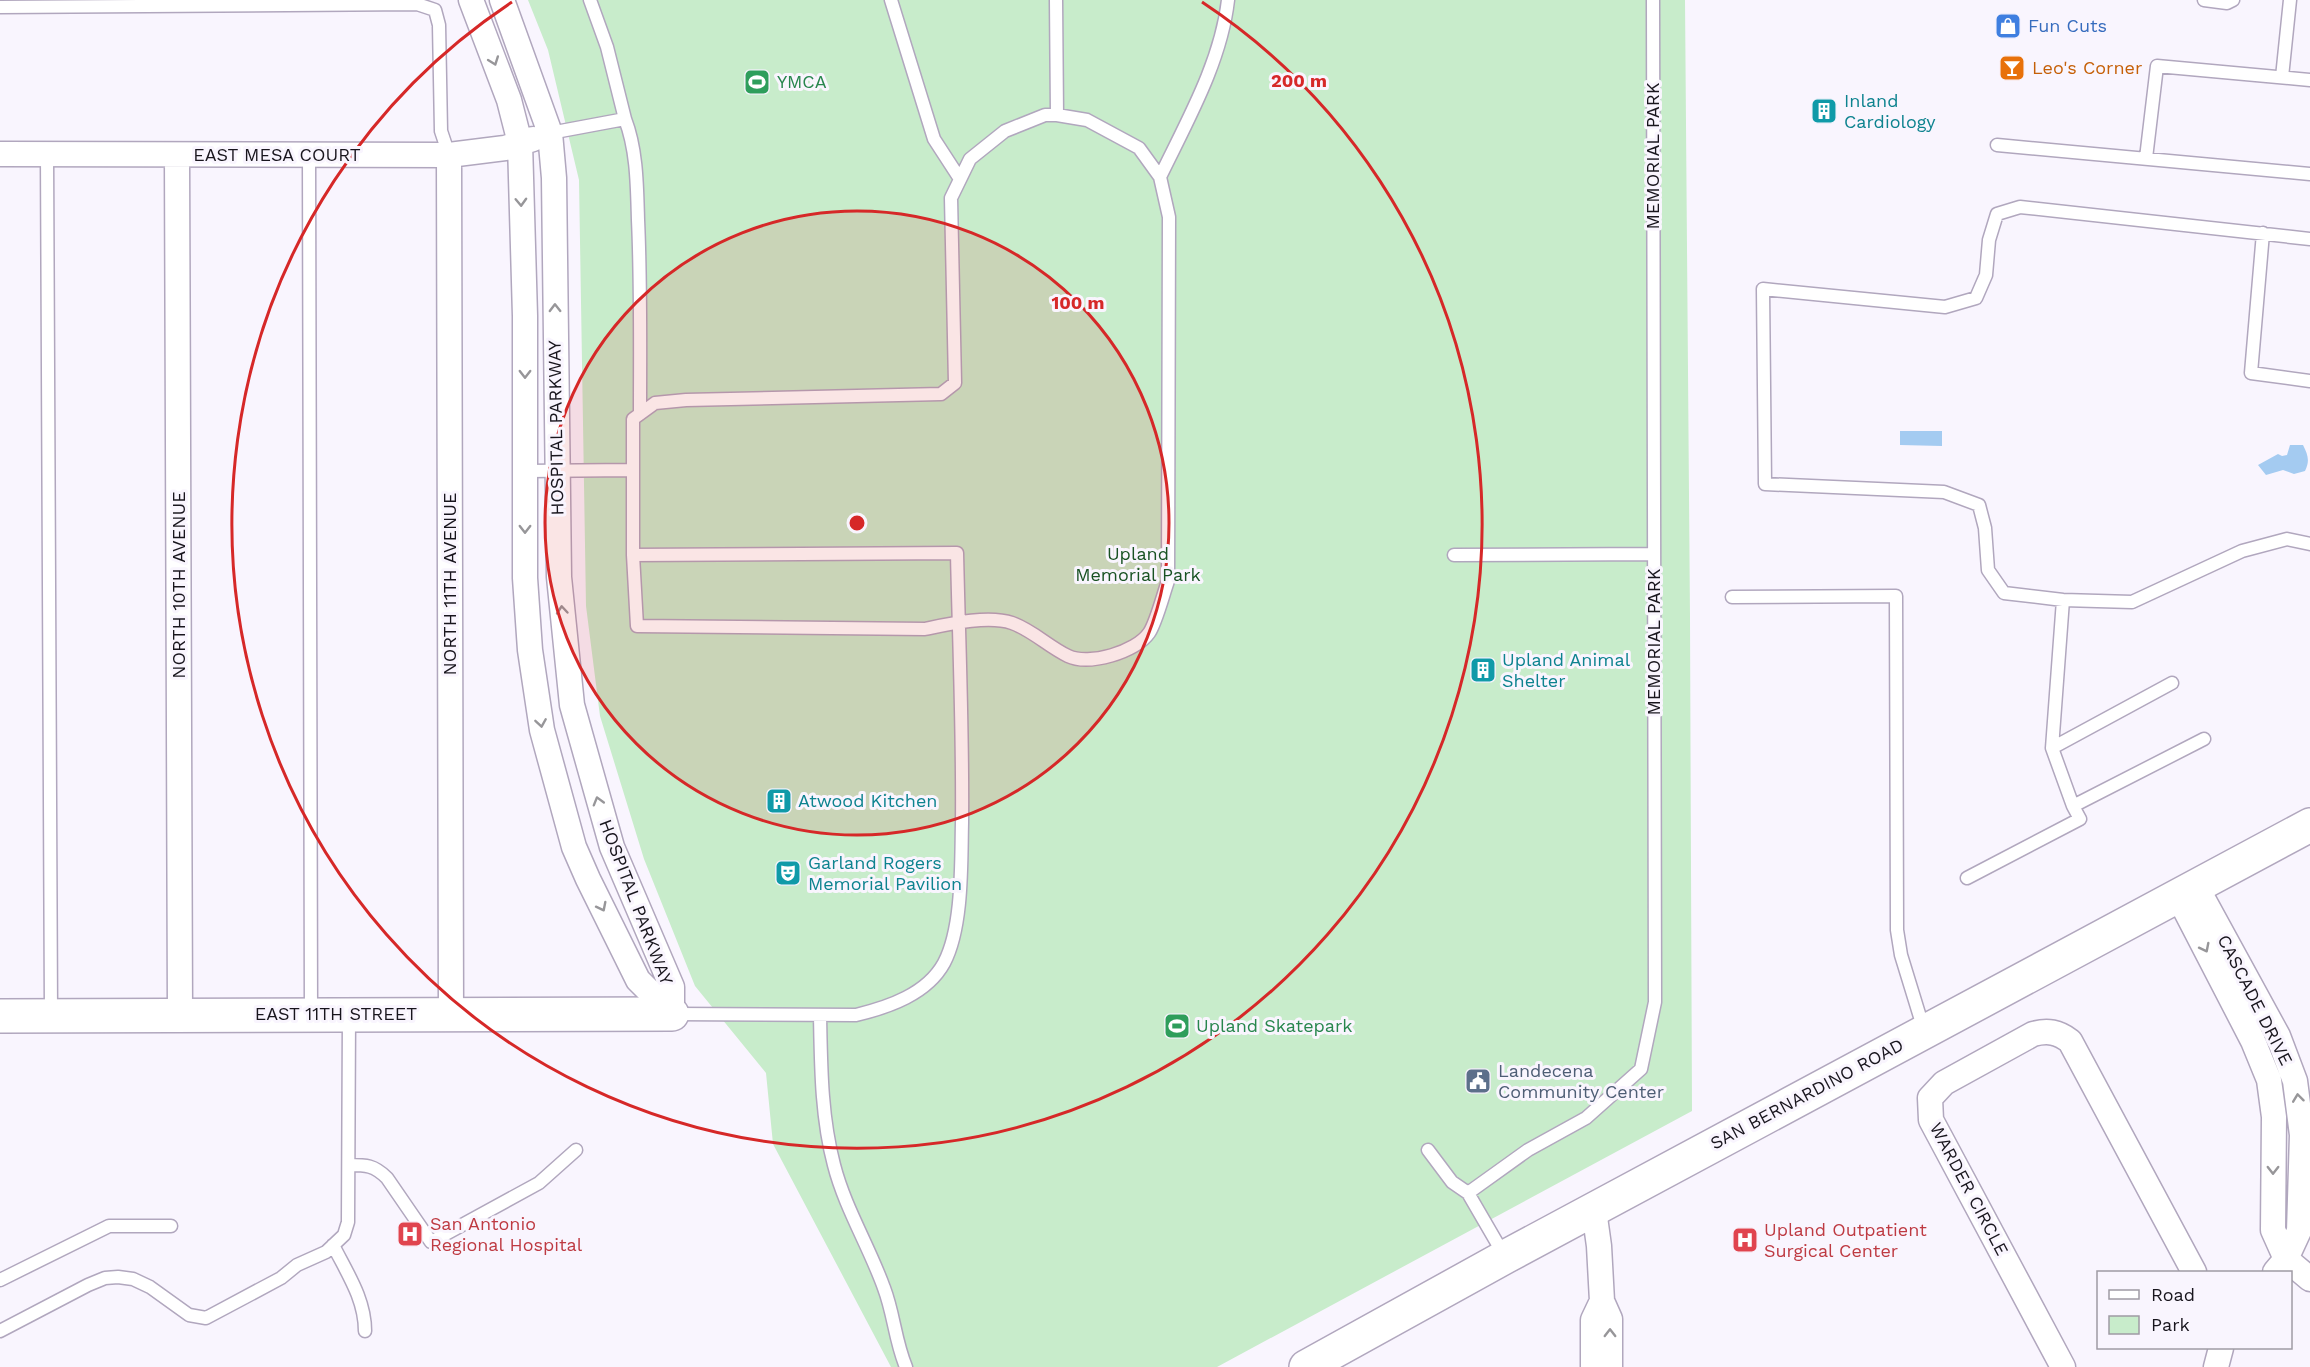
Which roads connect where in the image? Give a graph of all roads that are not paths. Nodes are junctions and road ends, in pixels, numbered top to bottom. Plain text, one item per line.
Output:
1 (471, 0) edge
2 (502, 0) edge
3 (590, 0) edge
4 (891, 0) edge
5 (1056, 0) edge
6 (1228, 0) edge
7 (1653, 0) edge
8 (2204, 0) edge
9 (2233, 0) edge
10 (2290, 0) edge
11 (0, 8) edge
12 (2282, 77) junction
13 (2310, 80) edge
14 (1057, 115) junction
15 (625, 119) junction
16 (550, 133) junction
17 (520, 143) junction
18 (1997, 145) dead end
19 (0, 154) edge
20 (47, 154) junction
21 (309, 154) junction
22 (449, 154) junction
23 (177, 155) junction
24 (2146, 158) junction
25 (2310, 174) edge
26 (1160, 177) junction
27 (960, 179) junction
28 (2263, 233) junction
29 (2310, 238) edge
30 (2310, 381) edge
31 (640, 414) junction
32 (633, 470) junction
33 (525, 471) junction
34 (556, 472) junction
35 (2310, 544) edge
36 (1653, 554) junction
37 (633, 555) junction
38 (1454, 555) dead end
39 (1732, 597) dead end
40 (2063, 600) junction
41 (959, 622) junction
42 (2172, 683) dead end
43 (2204, 739) dead end
44 (2052, 748) junction
45 (2073, 806) junction
46 (2310, 825) edge
47 (1967, 878) dead end
48 (2187, 891) junction
49 (311, 1014) junction
50 (349, 1014) junction
51 (451, 1014) junction
52 (672, 1014) junction
53 (51, 1015) junction
54 (180, 1015) junction
55 (820, 1015) junction
56 (0, 1016) edge
57 (1924, 1031) junction
58 (576, 1150) dead end
59 (1428, 1150) dead end
60 (349, 1165) junction
61 (1468, 1193) junction
62 (1594, 1210) junction
63 (171, 1226) dead end
64 (333, 1245) junction
65 (1504, 1257) junction
66 (2281, 1266) edge
67 (2193, 1271) edge
68 (2310, 1279) edge
69 (0, 1280) edge
70 (1602, 1302) junction
71 (0, 1331) edge
72 (365, 1331) dead end
73 (2220, 1349) edge
74 (906, 1367) edge
75 (1306, 1367) edge
76 (1593, 1367) edge
77 (1610, 1367) edge
78 (2063, 1367) edge
79 (2209, 1367) edge
80 (2216, 1367) edge

1 -> 17 street, HOSPITAL PARKWAY
2 - 16 street, HOSPITAL PARKWAY
3 - 15 lane
4 - 27 lane
5 - 14 lane
6 - 26 lane
7 - 36 lane, MEMORIAL PARK
8 - 9 lane
10 - 12 lane
11 - 22 lane
12 - 13 lane
12 - 24 lane
14 - 26 lane
14 - 27 lane
15 - 16 lane
15 - 31 lane
16 - 17 street, EAST MESA COURT
34 -> 16 street, HOSPITAL PARKWAY
17 - 22 street, EAST MESA COURT
17 -> 33 street, HOSPITAL PARKWAY
18 - 24 lane
19 - 20 street, EAST MESA COURT
20 - 23 street, EAST MESA COURT
20 - 53 lane
21 - 22 street, EAST MESA COURT
21 - 23 street, EAST MESA COURT
21 - 49 lane
22 - 51 street, NORTH 11TH AVENUE
23 - 54 street, NORTH 10TH AVENUE
24 - 25 lane
26 - 41 lane
27 - 31 lane
28 - 29 lane
28 - 30 lane
28 - 40 lane
31 - 32 lane
32 - 34 lane
32 - 37 lane
33 - 34 lane
33 -> 52 street, HOSPITAL PARKWAY
52 -> 34 street, HOSPITAL PARKWAY
35 - 40 lane
36 - 38 lane
36 - 61 lane, MEMORIAL PARK
37 - 41 lane
37 - 41 lane
39 - 57 lane
40 - 44 lane
41 - 55 lane
42 - 44 lane
43 - 45 lane
44 - 45 lane
45 - 47 lane
46 - 48 street, SAN BERNARDINO ROAD
48 - 57 street, SAN BERNARDINO ROAD
48 - 66 street, CASCADE DRIVE
49 - 50 street, EAST 11TH STREET
49 - 54 street, EAST 11TH STREET
50 - 51 street, EAST 11TH STREET
50 - 60 lane
51 - 52 street, EAST 11TH STREET
52 - 55 lane
53 - 54 street, EAST 11TH STREET
53 - 56 street, EAST 11TH STREET
55 - 74 lane
57 - 62 street, SAN BERNARDINO ROAD
58 - 60 lane
59 - 61 lane
60 - 64 lane
61 - 65 lane
62 - 65 street, SAN BERNARDINO ROAD
62 - 70 street
63 - 69 lane
64 - 71 lane
64 - 72 lane
65 - 75 street, SAN BERNARDINO ROAD
66 - 68 street
67 - 78 street, WARDER CIRCLE
70 - 76 street
77 -> 70 street
73 - 80 street
79 - 80 street

